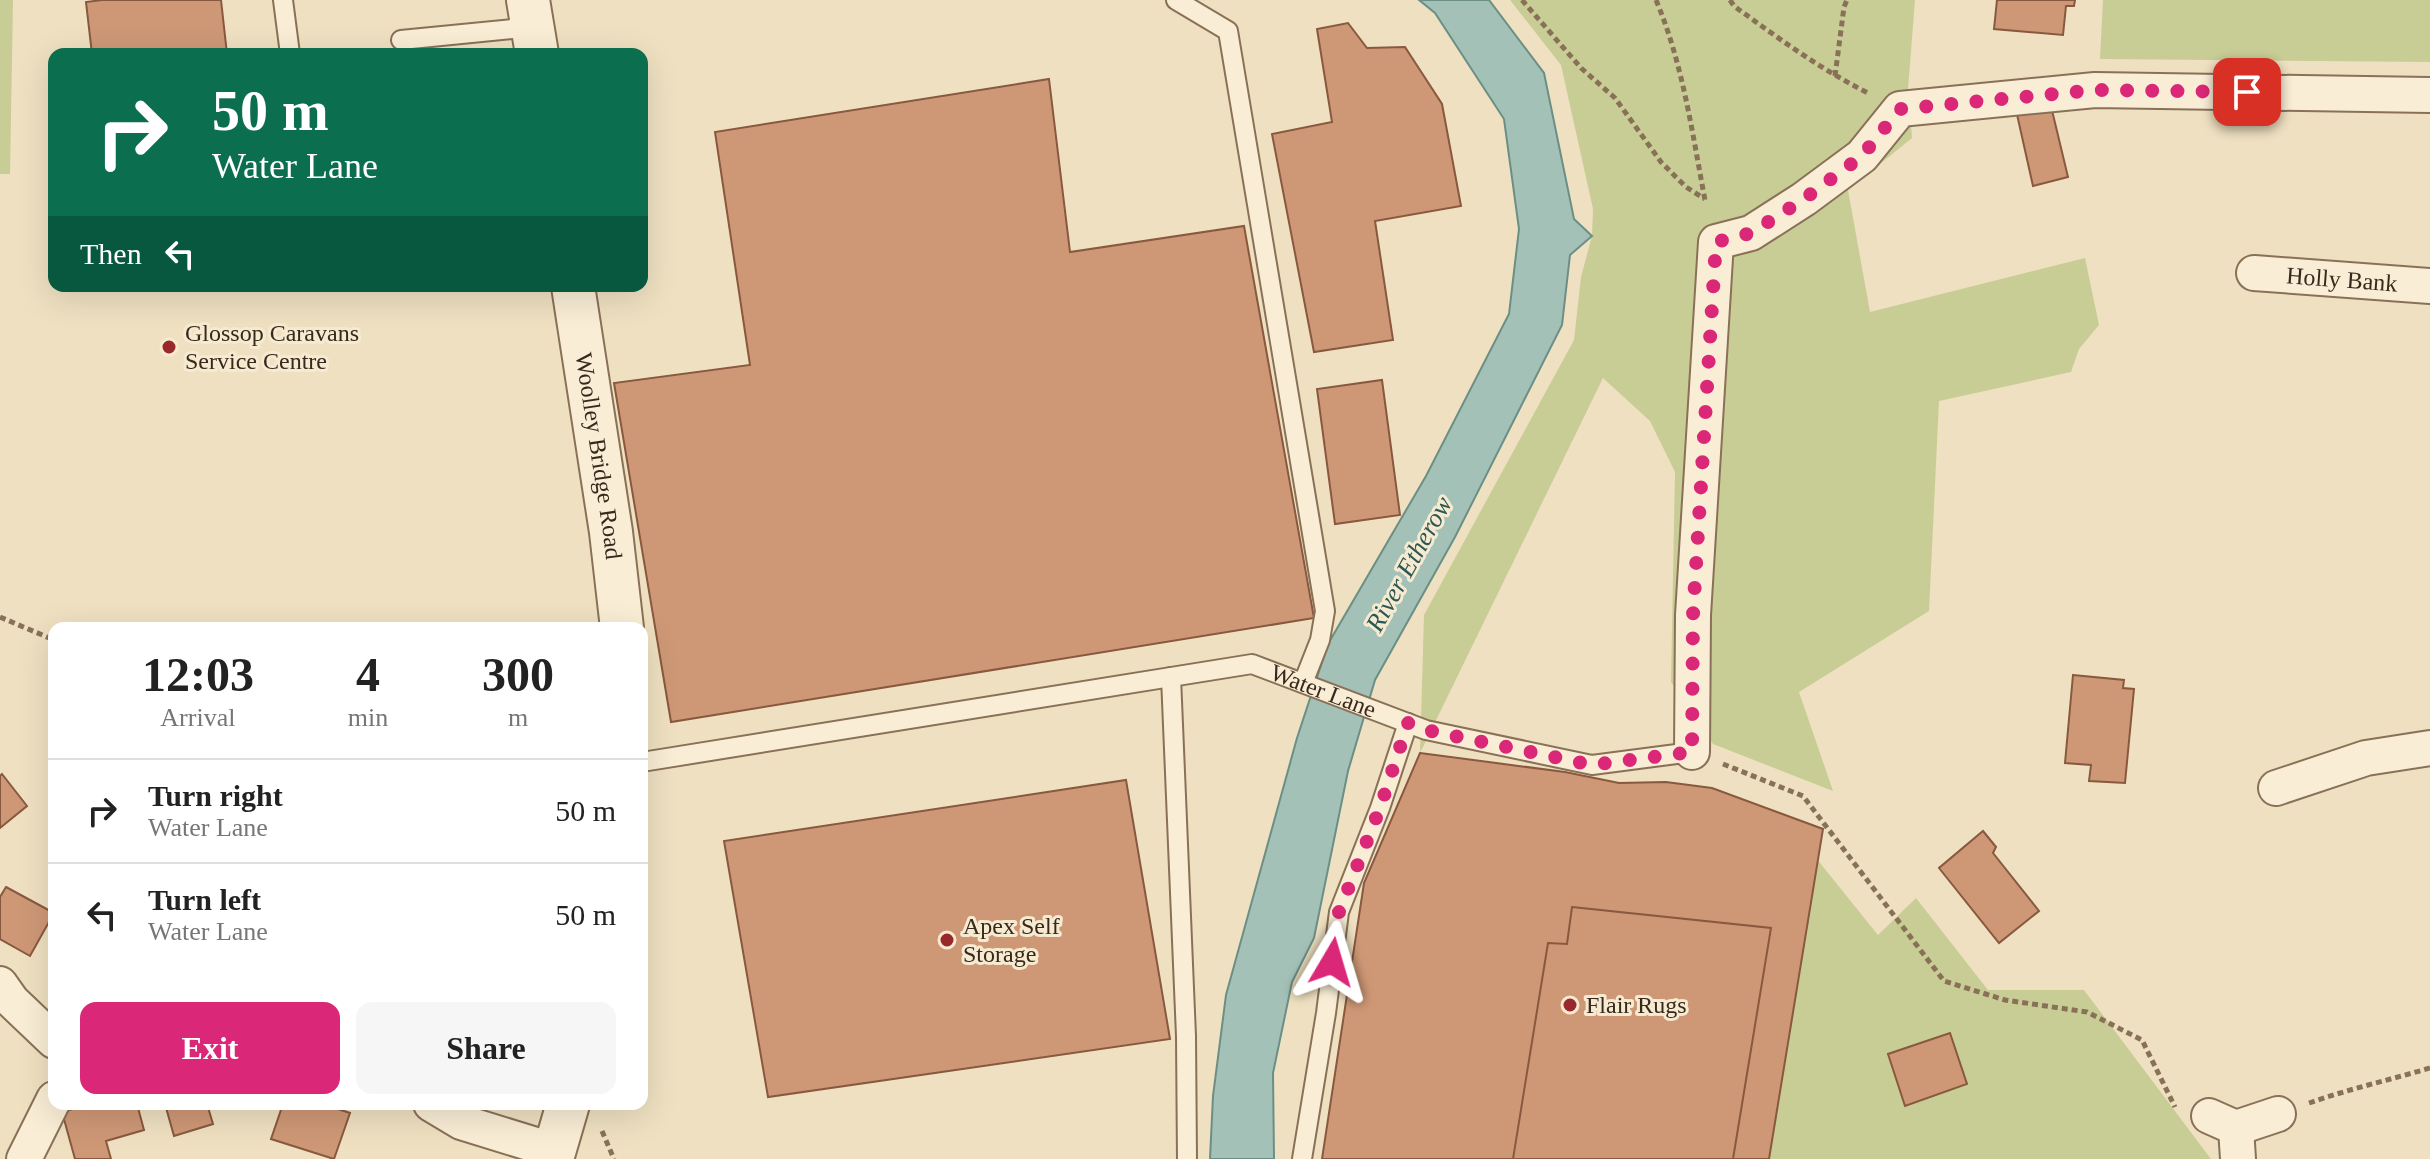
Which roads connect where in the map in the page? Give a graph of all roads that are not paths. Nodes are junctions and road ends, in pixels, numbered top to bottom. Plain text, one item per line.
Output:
1 (283, 0) edge
2 (1176, 0) edge
3 (532, 27) edge
4 (401, 40) dead end
5 (289, 48) edge
6 (2430, 95) edge
7 (2254, 273) dead end
8 (2430, 286) edge
9 (574, 292) edge
10 (621, 622) edge
11 (1171, 677) junction
12 (1305, 684) junction
13 (1406, 723) junction
14 (2430, 748) edge
15 (1692, 752) joint
16 (648, 761) edge
17 (2276, 788) dead end
18 (0, 984) edge
19 (48, 1035) edge
20 (48, 1110) edge
21 (441, 1110) edge
22 (566, 1110) edge
23 (2286, 1111) road end
24 (2228, 1134) edge
25 (554, 1155) edge
26 (24, 1159) edge
27 (1187, 1159) edge
28 (1302, 1159) edge

1 - 5 lane
2 - 12 lane
3 - 4 lane
6 - 15 street
7 - 8 street, Holly Bank
9 - 10 street, Woolley Bridge Road
11 - 12 lane, Water Lane
11 - 16 lane, Water Lane
11 - 27 lane
12 - 13 lane, Water Lane
13 - 15 lane, Water Lane
13 - 28 lane
14 - 17 street
18 - 19 street
20 - 26 street
21 - 25 street
22 - 25 street
23 - 24 street

